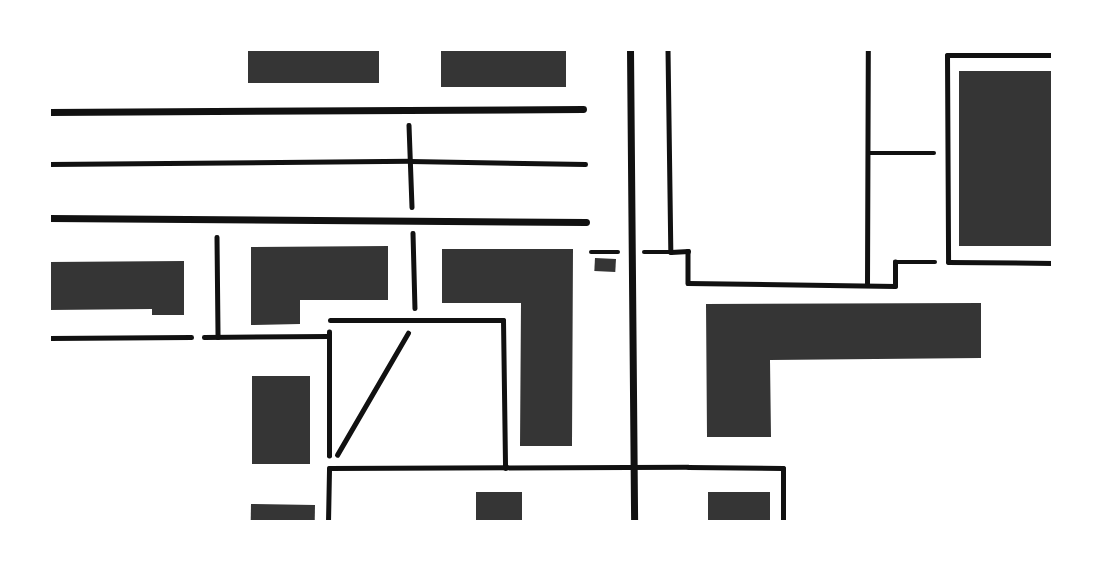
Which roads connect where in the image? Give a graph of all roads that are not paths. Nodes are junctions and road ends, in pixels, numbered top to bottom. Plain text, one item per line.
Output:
1 (630, 49) edge
2 (1053, 55) edge
3 (583, 109) dead end
4 (49, 112) edge
5 (49, 218) edge
6 (586, 222) dead end
7 (1053, 263) edge
8 (330, 320) road end
9 (191, 337) road end
10 (49, 338) edge
11 (505, 468) junction
12 (634, 468) junction
13 (328, 522) edge
14 (634, 522) edge
15 (783, 522) edge

1 - 12 street
2 - 7 lane
3 - 4 street
5 - 6 street
8 - 11 lane
9 - 10 lane
11 - 12 lane
11 - 13 lane
12 - 14 street
12 - 15 lane

